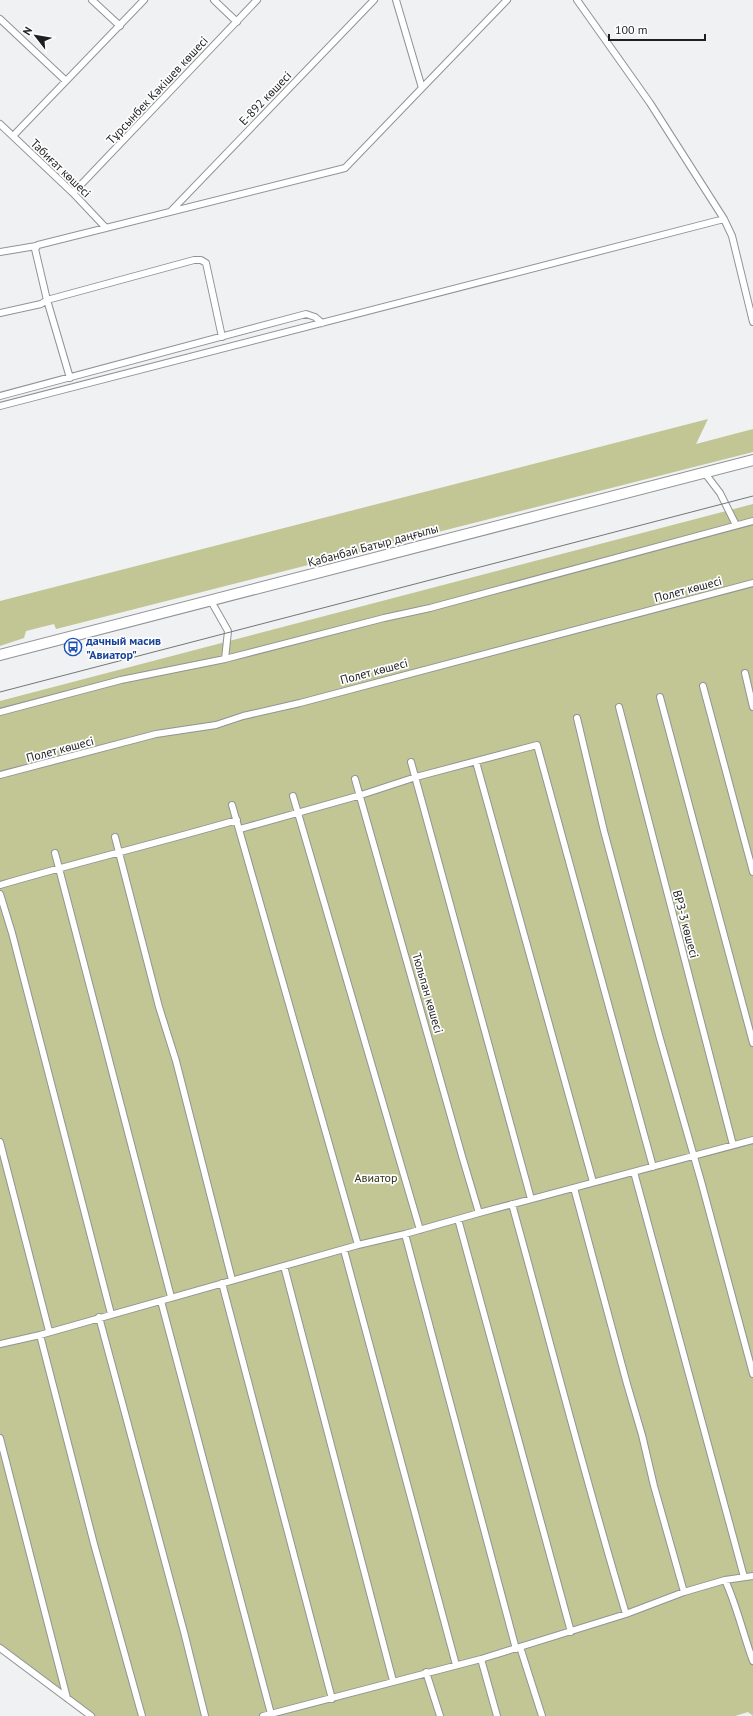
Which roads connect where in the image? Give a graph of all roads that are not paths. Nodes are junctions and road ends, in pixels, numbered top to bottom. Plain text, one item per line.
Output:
1 (92, 0) edge
2 (144, 0) edge
3 (214, 0) edge
4 (257, 0) edge
5 (374, 0) edge
6 (396, 0) edge
7 (507, 0) edge
8 (577, 0) edge
9 (0, 19) edge
10 (237, 22) junction
11 (120, 26) junction
12 (66, 81) junction
13 (422, 88) junction
14 (0, 124) edge
15 (13, 136) junction
16 (73, 193) junction
17 (171, 211) junction
18 (724, 219) junction
19 (106, 228) junction
20 (36, 246) junction
21 (0, 252) edge
22 (47, 298) junction
23 (0, 313) edge
24 (753, 322) edge
25 (322, 323) junction
26 (222, 337) junction
27 (70, 378) junction
28 (0, 396) edge
29 (0, 406) edge
30 (753, 460) edge
31 (704, 472) junction
32 (753, 521) edge
33 (736, 525) junction
34 (753, 583) edge
35 (211, 601) junction
36 (0, 655) edge
37 (225, 659) junction
38 (745, 673) dead end
39 (703, 686) dead end
40 (660, 697) dead end
41 (619, 707) dead end
42 (753, 707) edge
43 (0, 712) edge
44 (577, 718) dead end
45 (411, 762) dead end
46 (476, 762) junction
47 (0, 776) edge
48 (416, 777) junction
49 (355, 779) dead end
50 (361, 795) junction
51 (293, 796) dead end
52 (232, 806) dead end
53 (298, 813) junction
54 (237, 820) junction
55 (240, 829) junction
56 (115, 837) dead end
57 (55, 853) dead end
58 (120, 853) junction
59 (59, 868) junction
60 (753, 872) edge
61 (0, 885) edge
62 (0, 894) edge
63 (753, 1044) edge
64 (753, 1140) edge
65 (0, 1142) edge
66 (732, 1145) junction
67 (693, 1156) junction
68 (653, 1167) junction
69 (634, 1172) junction
70 (593, 1182) junction
71 (574, 1188) junction
72 (531, 1199) junction
73 (512, 1204) junction
74 (479, 1213) junction
75 (458, 1219) junction
76 (420, 1230) junction
77 (405, 1234) junction
78 (358, 1245) junction
79 (344, 1250) junction
80 (284, 1266) junction
81 (232, 1280) junction
82 (222, 1283) junction
83 (171, 1297) junction
84 (161, 1301) junction
85 (111, 1314) junction
86 (99, 1317) junction
87 (49, 1332) junction
88 (40, 1335) junction
89 (0, 1344) edge
90 (753, 1374) edge
91 (0, 1438) edge
92 (753, 1576) edge
93 (744, 1577) junction
94 (725, 1580) junction
95 (684, 1592) junction
96 (626, 1614) junction
97 (571, 1632) junction
98 (0, 1648) edge
99 (518, 1648) junction
100 (481, 1659) junction
101 (753, 1661) edge
102 (456, 1665) junction
103 (426, 1672) junction
104 (393, 1681) junction
105 (67, 1698) junction
106 (332, 1699) junction
107 (271, 1714) junction
108 (91, 1716) edge
109 (142, 1716) edge
110 (205, 1716) edge
111 (263, 1716) edge
112 (440, 1716) edge
113 (497, 1716) edge
114 (542, 1716) edge

1 - 11 street
2 - 11 street
3 - 10 street
4 - 10 street, Тұрсынбек Кәкішев көшесі
5 - 17 street, Е-892 көшесі
6 - 13 street
7 - 13 street
8 - 18 street
9 - 12 street
10 - 16 street, Тұрсынбек Кәкішев көшесі
11 - 12 street
12 - 15 street
13 - 17 street
14 - 15 street, Табиғат көшесі
15 - 16 street, Табиғат көшесі
16 - 19 street, Табиғат көшесі
17 - 19 street
18 - 24 street
18 - 25 street
19 - 20 street
20 - 21 street
20 - 22 street
22 - 23 street
22 - 26 street
22 - 27 street
25 - 26 street
25 - 29 street
26 - 27 street
27 - 28 street
30 - 31 main road, Қабанбай Батыр даңғылы
31 - 33 street
31 - 35 main road, Қабанбай Батыр даңғылы
32 - 33 street
33 - 37 street
34 - 47 street, Полет көшесі
35 - 36 main road, Қабанбай Батыр даңғылы
35 - 37 street
37 - 43 street
38 - 42 street
39 - 60 street
40 - 63 street
41 - 66 street, ВРЗ-3 көшесі
44 - 67 street
45 - 48 street
46 - 48 street
46 - 68 street
46 - 70 street
48 - 50 street
48 - 72 street
49 - 50 street, Тюльпан көшесі
50 - 53 street
50 - 74 street, Тюльпан көшесі
51 - 53 street
52 - 54 street
53 - 55 street
53 - 76 street
54 - 55 street
54 - 58 street
55 - 78 street
56 - 58 street
57 - 59 street
58 - 59 street
58 - 81 street
59 - 61 street
59 - 83 street
62 - 85 street
64 - 66 street
65 - 87 street
66 - 67 street
67 - 68 street
67 - 90 street
68 - 69 street
69 - 70 street
69 - 93 street
70 - 71 street
71 - 72 street
71 - 95 street
72 - 73 street
73 - 74 street
73 - 96 street
74 - 75 street
75 - 76 street
75 - 97 street
76 - 77 street
77 - 78 street
77 - 99 street
78 - 79 street
79 - 80 street
79 - 102 street
80 - 81 street
80 - 104 street
81 - 82 street
82 - 83 street
82 - 106 street
83 - 84 street
84 - 85 street
84 - 107 street
85 - 86 street
86 - 87 street
86 - 110 street
87 - 88 street
88 - 89 street
88 - 109 street
91 - 105 street
92 - 93 street
93 - 94 street
94 - 95 street
94 - 101 street
95 - 96 street
96 - 97 street
97 - 99 street
98 - 105 street
99 - 100 street
99 - 114 street
100 - 102 street
100 - 113 street
102 - 103 street
103 - 104 street
103 - 112 street
104 - 106 street
105 - 108 street
106 - 107 street
107 - 111 street

